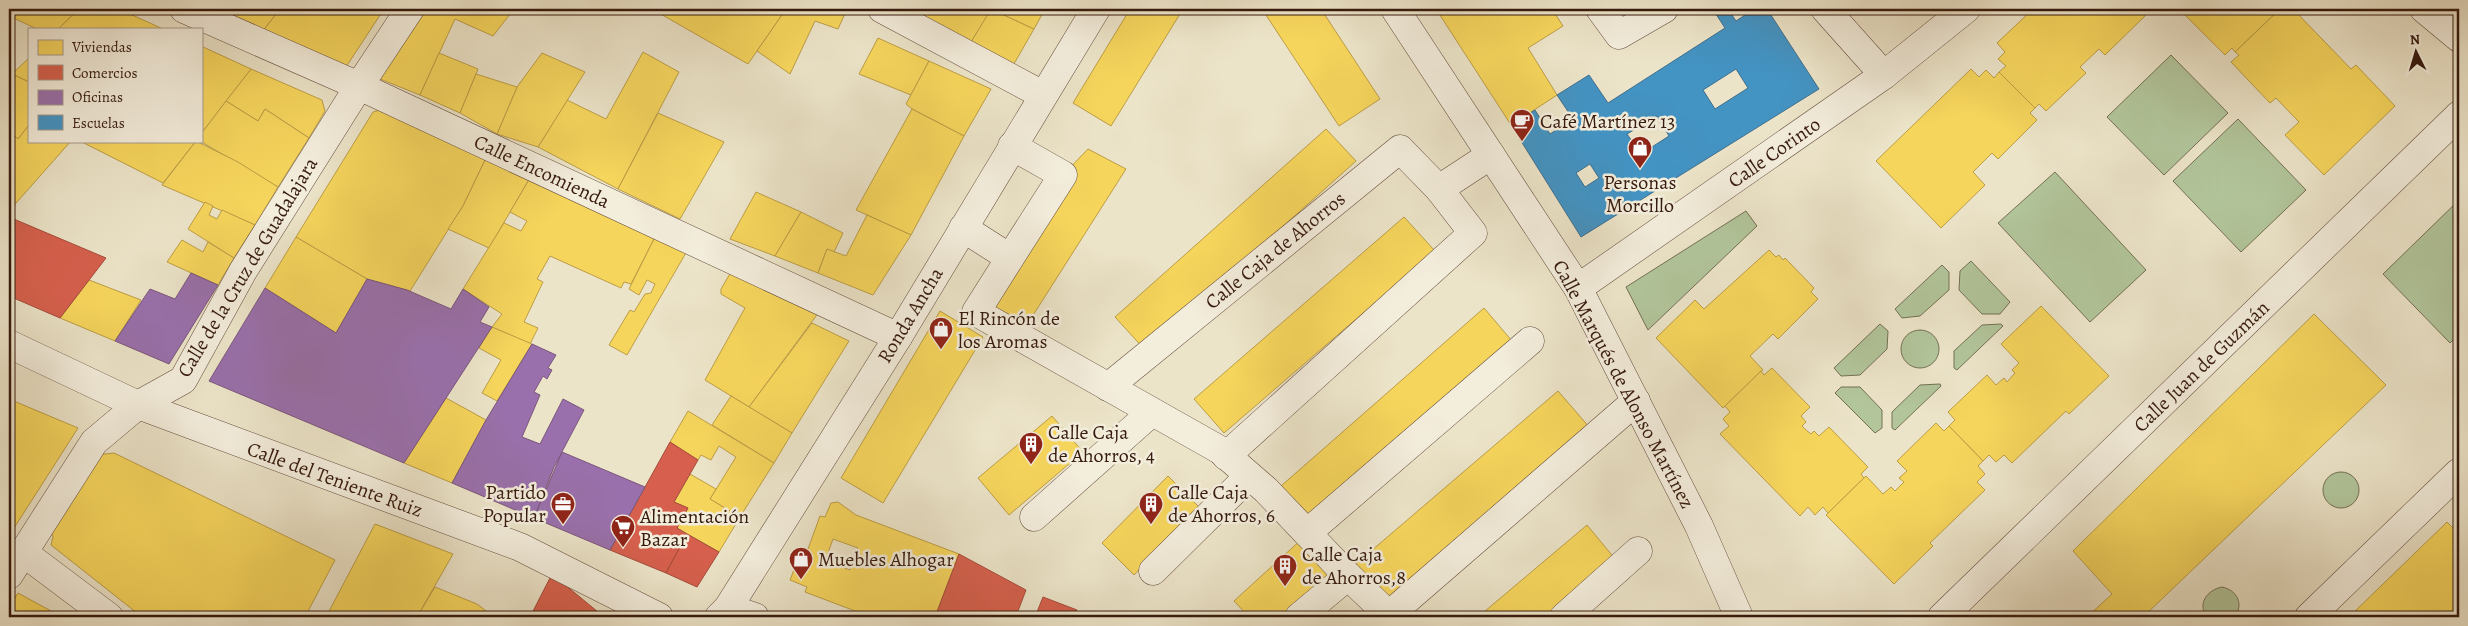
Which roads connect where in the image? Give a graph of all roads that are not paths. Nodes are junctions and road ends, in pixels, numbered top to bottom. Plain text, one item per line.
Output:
1 (184, 9) edge
2 (410, 9) edge
3 (882, 9) edge
4 (1096, 9) edge
5 (1395, 9) edge
6 (1600, 9) edge
7 (1664, 9) edge
8 (1825, 9) edge
9 (1966, 9) edge
10 (2424, 9) edge
11 (2459, 38) edge
12 (1884, 75) junction
13 (359, 86) junction
14 (1043, 95) junction
15 (2459, 115) edge
16 (1012, 146) junction
17 (1491, 155) junction
18 (1438, 189) junction
19 (963, 228) junction
20 (1010, 258) junction
21 (1578, 288) junction
22 (898, 336) junction
23 (1530, 341) dead end
24 (9, 344) edge
25 (1108, 387) junction
26 (1636, 401) junction
27 (138, 405) junction
28 (1152, 412) junction
29 (1226, 456) junction
30 (2459, 475) edge
31 (1249, 476) junction
32 (1034, 517) dead end
33 (1307, 533) junction
34 (1638, 551) dead end
35 (24, 553) junction
36 (1153, 571) dead end
37 (9, 575) edge
38 (1348, 576) junction
39 (724, 612) edge
40 (1735, 615) edge
41 (1390, 616) edge
42 (109, 617) edge
43 (659, 617) edge
44 (755, 617) edge
45 (1299, 617) edge
46 (1564, 617) edge
47 (1942, 617) edge
48 (2310, 617) edge

1 - 13 street, Calle Encomienda
2 - 13 street, Calle de la Cruz de Guadalajara
3 - 14 street
4 - 14 street, Ronda Ancha
5 - 17 street, Calle Marqués de Alonso Martínez
6 - 7 street
8 - 12 street
9 - 12 street, Calle Corinto
10 - 11 street
12 - 21 street, Calle Corinto
13 - 22 street, Calle Encomienda
13 - 27 street, Calle de la Cruz de Guadalajara
14 - 16 street, Ronda Ancha
15 - 47 street, Calle Juan de Guzmán
16 - 19 street, Ronda Ancha
16 - 20 street
17 - 18 street
17 - 21 street, Calle Marqués de Alonso Martínez
18 - 25 street, Calle Caja de Ahorros
18 - 29 street, Calle Caja de Ahorros
19 - 20 street
19 - 22 street, Ronda Ancha
20 - 25 street
21 - 26 street, Calle Marqués de Alonso Martínez
22 - 39 street, Ronda Ancha
23 - 33 street
24 - 27 street, Calle del Teniente Ruiz
25 - 28 street
26 - 40 street, Calle Marqués de Alonso Martínez
26 - 41 street
27 - 35 street, Calle de la Cruz de Guadalajara
27 - 43 street, Calle del Teniente Ruiz
28 - 29 street
28 - 32 street
29 - 31 street
30 - 48 street
31 - 33 street
31 - 36 street
33 - 38 street
34 - 46 street
35 - 37 street, Calle de la Cruz de Guadalajara
35 - 42 street
38 - 41 street
38 - 45 street
39 - 44 street

